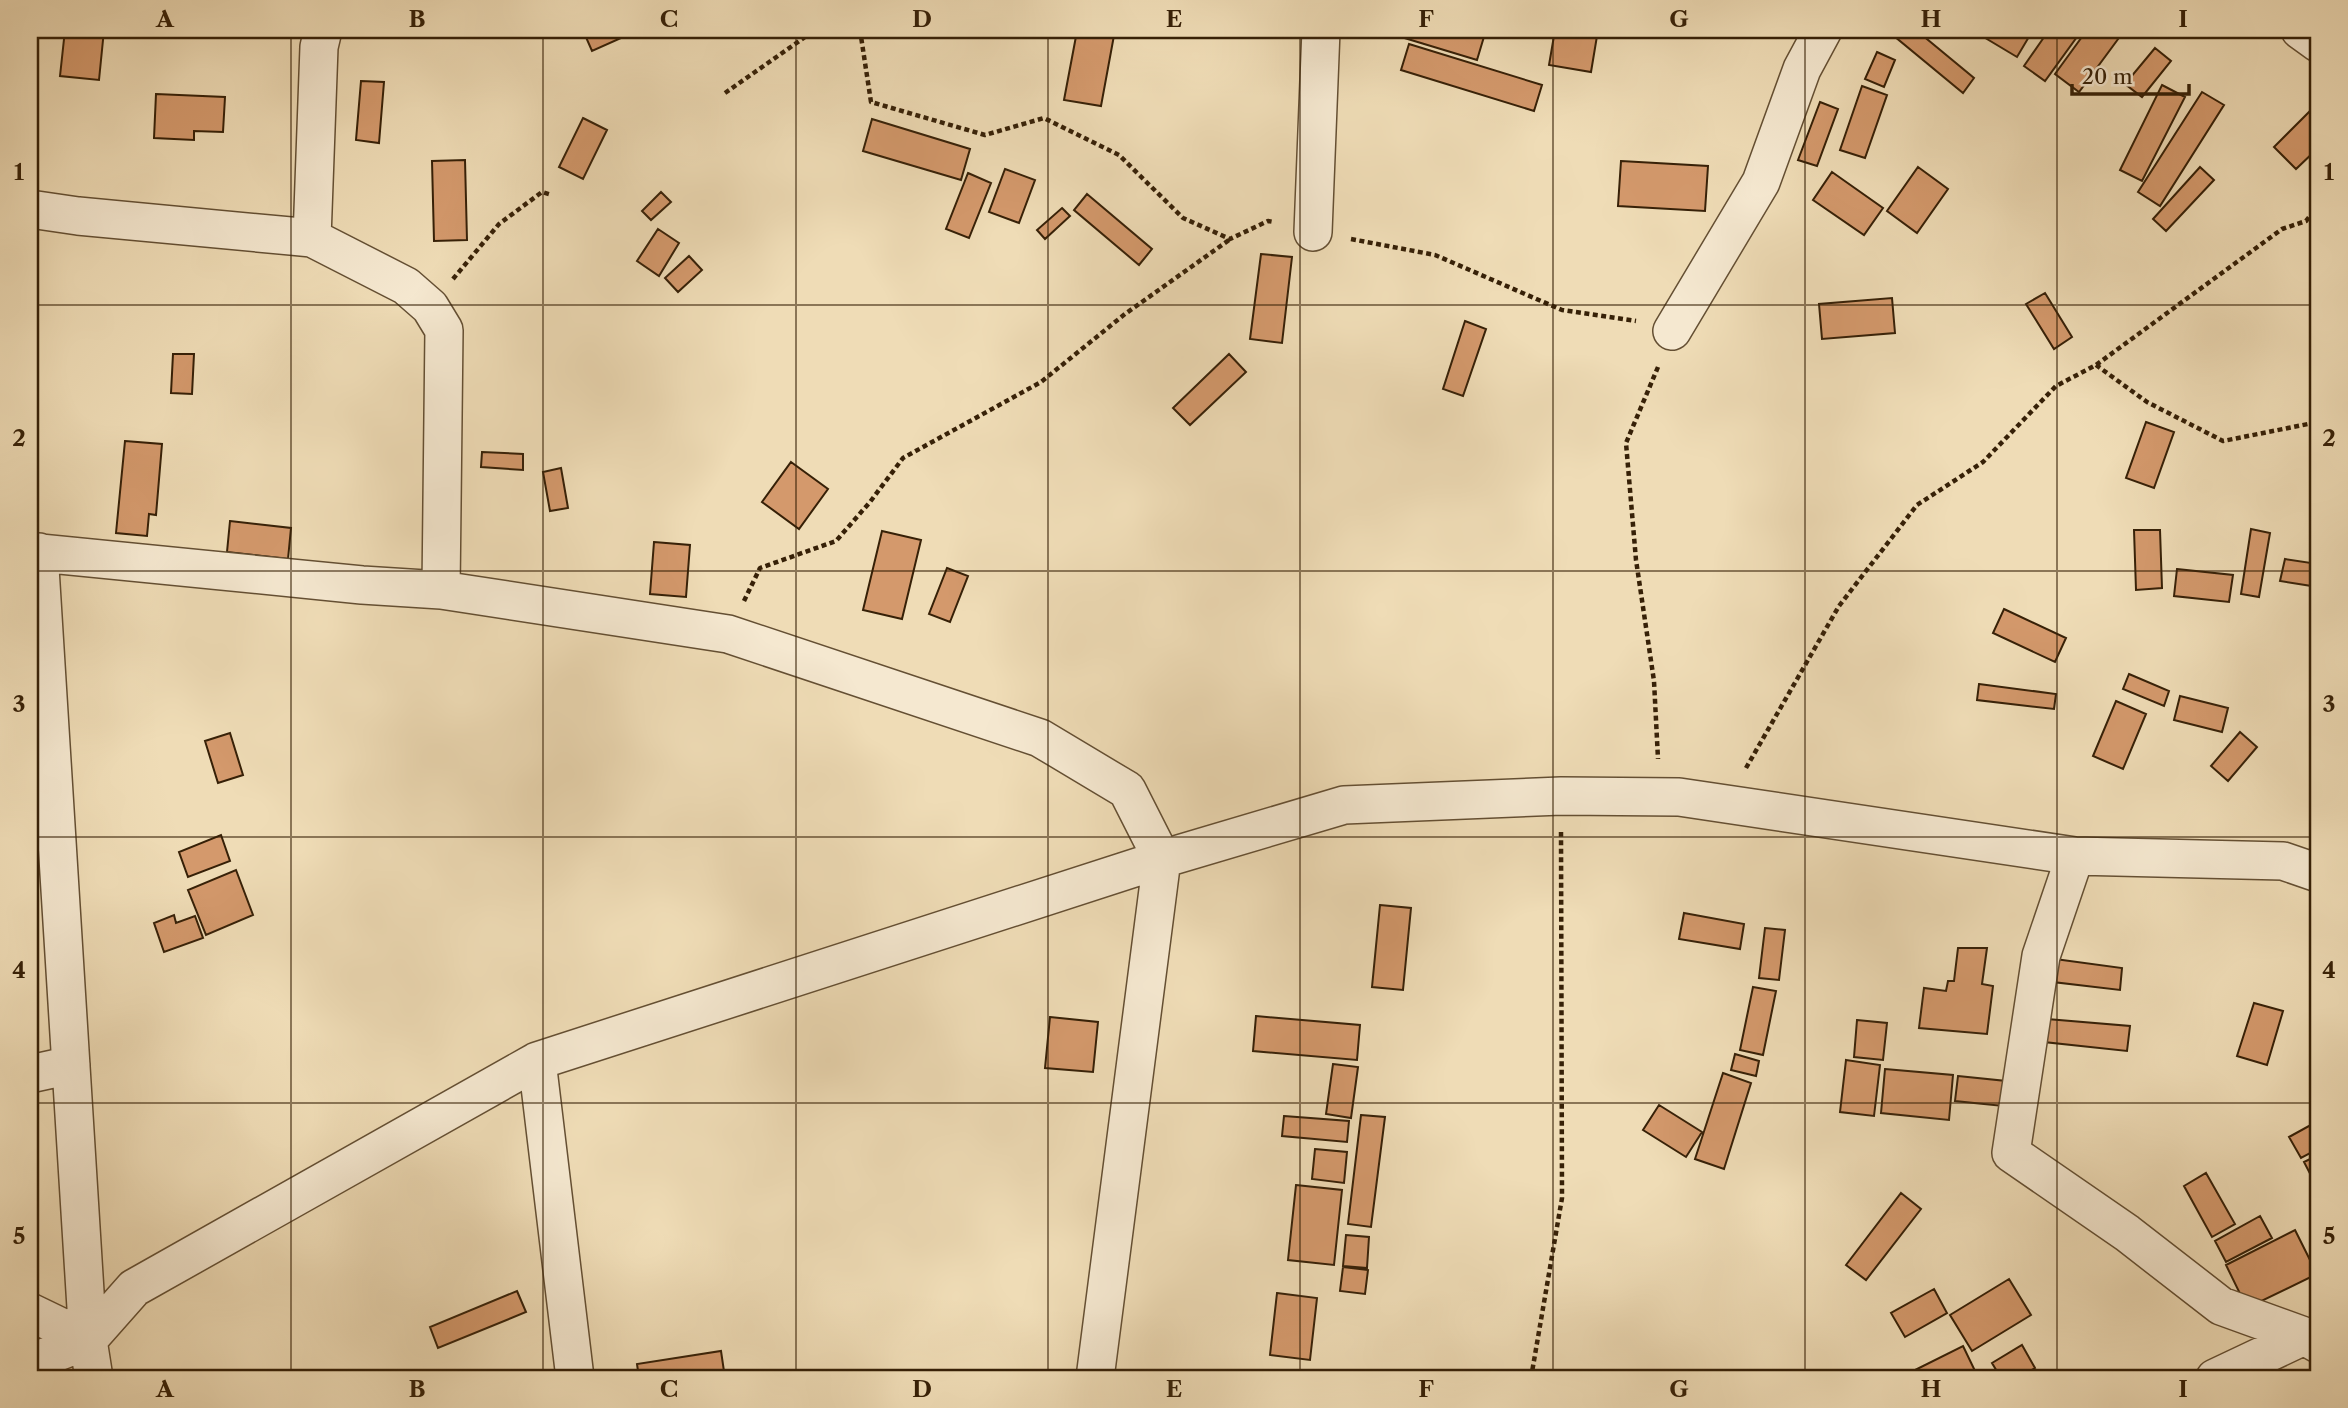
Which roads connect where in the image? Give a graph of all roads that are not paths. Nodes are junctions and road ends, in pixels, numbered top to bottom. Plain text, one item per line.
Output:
1 (323, 30) edge
2 (1321, 30) edge
3 (1823, 30) edge
4 (2300, 30) edge
5 (2318, 43) edge
6 (30, 209) edge
7 (1313, 232) road end
8 (312, 238) junction
9 (1672, 331) road end
10 (34, 552) edge
11 (441, 590) junction
12 (2075, 856) junction
13 (1162, 859) junction
14 (2318, 873) edge
15 (537, 1061) junction
16 (71, 1065) junction
17 (30, 1074) edge
18 (30, 1312) edge
19 (88, 1340) junction
20 (2311, 1340) edge
21 (30, 1363) edge
22 (94, 1378) edge
23 (575, 1378) edge
24 (1095, 1378) edge
25 (2215, 1378) edge

1 - 8 street
2 - 7 street
3 - 9 street
4 - 5 street
6 - 8 street
8 - 11 street
10 - 11 street
10 - 16 street
11 - 13 street
12 - 13 street
12 - 14 street
12 - 20 street
13 - 15 street
13 - 24 street
15 - 19 street
15 - 23 street
16 - 17 street
16 - 19 street
18 - 19 street
19 - 21 street
19 - 22 street
20 - 25 street

